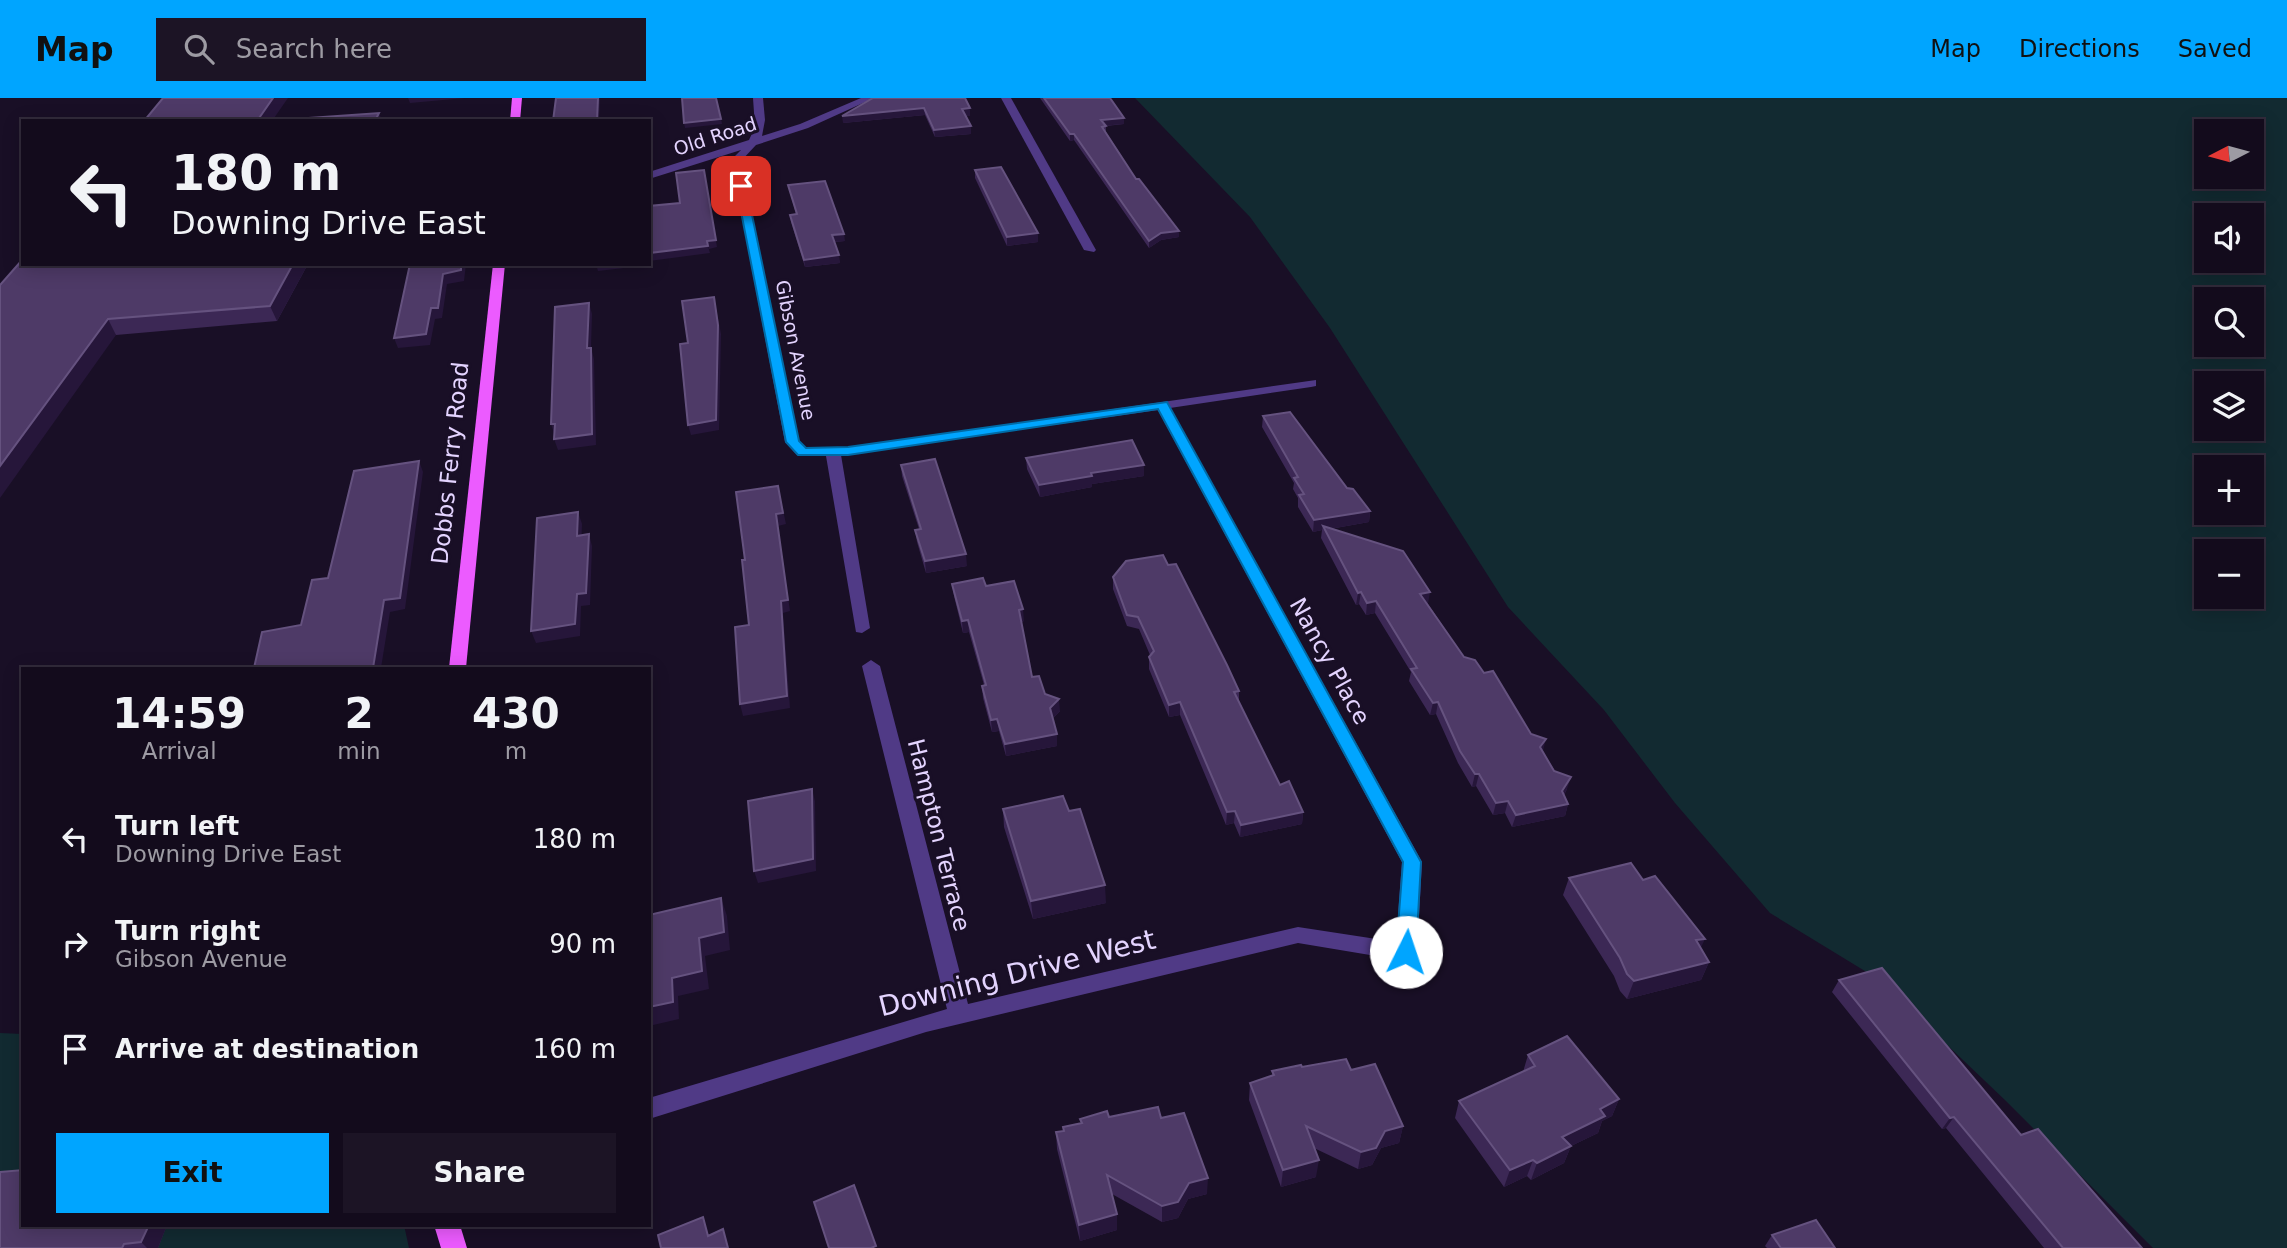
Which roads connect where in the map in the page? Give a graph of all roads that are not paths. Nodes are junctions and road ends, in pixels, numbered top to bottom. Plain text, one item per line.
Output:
1 (517, 98) edge
2 (758, 98) edge
3 (869, 98) edge
4 (1006, 98) edge
5 (515, 119) edge
6 (755, 141) junction
7 (651, 175) edge
8 (1090, 250) dead end
9 (499, 266) edge
10 (1311, 383) dead end
11 (1162, 405) junction
12 (832, 452) junction
13 (862, 628) dead end
14 (871, 666) dead end
15 (457, 667) edge
16 (1406, 952) joint
17 (960, 1015) junction
18 (651, 1108) edge
19 (448, 1227) edge
20 (454, 1248) edge

1 - 5 main road
2 - 6 street, Gibson Avenue
3 - 6 street, Old Road
4 - 8 street
6 - 7 street, Old Road
6 - 12 street, Gibson Avenue
9 - 15 main road, Dobbs Ferry Road
10 - 11 street
11 - 12 street
11 - 16 street, Nancy Place
12 - 13 street
14 - 17 street, Hampton Terrace
16 - 17 street, Downing Drive West
17 - 18 street, Downing Drive West
19 - 20 main road

